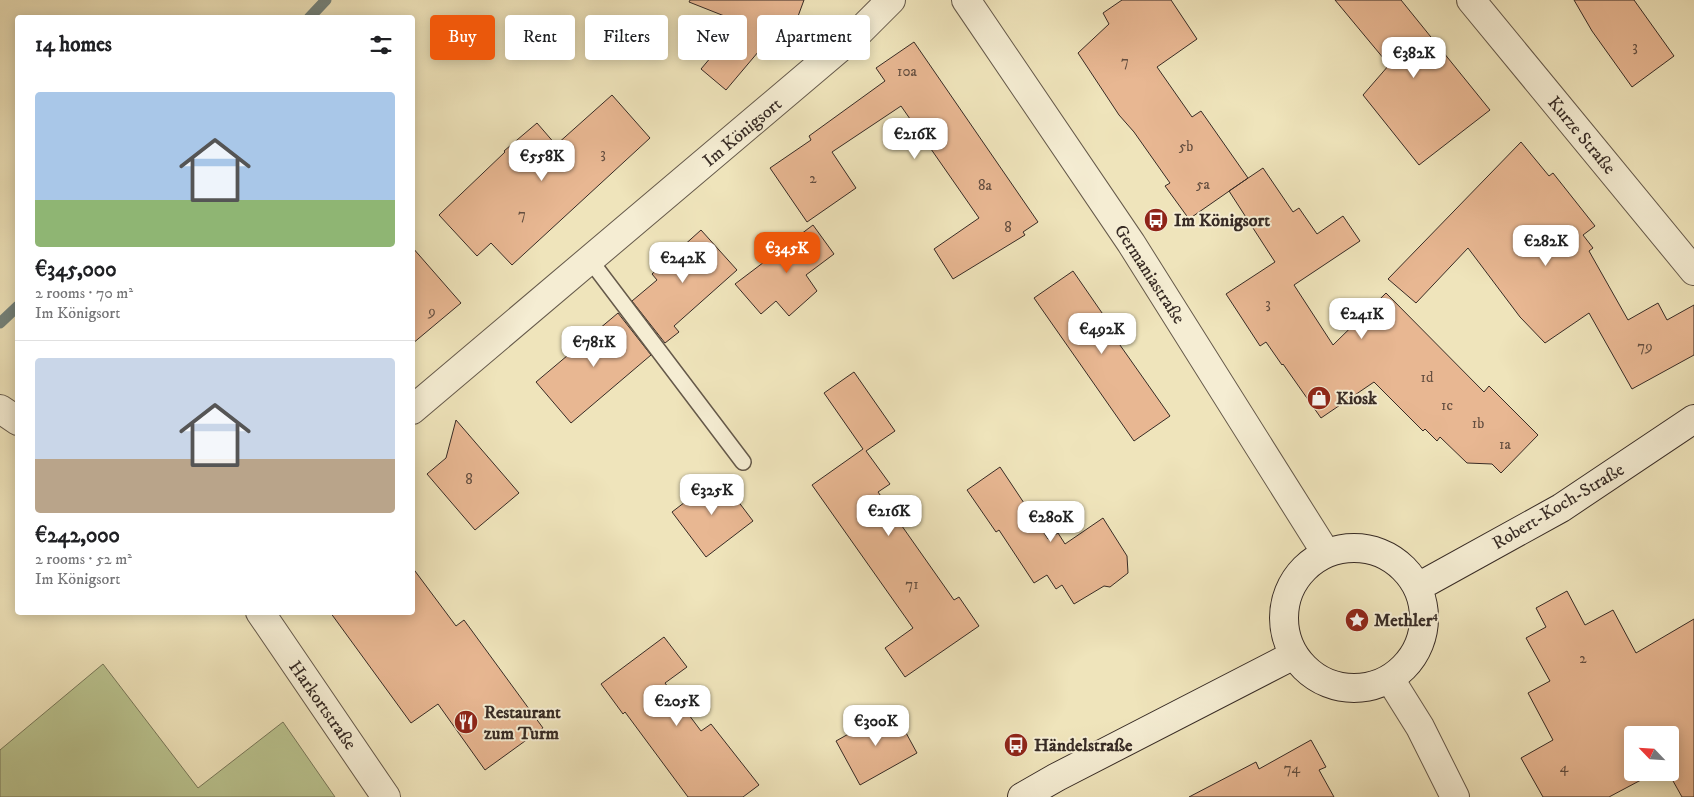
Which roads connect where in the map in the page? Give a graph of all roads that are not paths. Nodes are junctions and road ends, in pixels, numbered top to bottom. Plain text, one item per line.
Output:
1 (891, 0) edge
2 (966, 0) edge
3 (1471, 0) edge
4 (590, 260) junction
5 (1694, 271) edge
6 (415, 407) edge
7 (0, 409) edge
8 (15, 419) edge
9 (1694, 419) edge
10 (743, 462) dead end
11 (1326, 553) junction
12 (1418, 587) junction
13 (262, 615) edge
14 (1294, 655) junction
15 (1390, 679) junction
16 (386, 797) edge
17 (1022, 797) edge
18 (1455, 797) edge

1 - 4 street, Im Königsort
2 - 11 street, Germaniastraße
3 - 5 street, Kurze Straße
4 - 6 street, Im Königsort
4 - 10 lane
7 - 8 street
9 - 12 street, Robert-Koch-Straße
11 - 12 street
11 - 14 street
12 - 15 street
13 - 16 street, Harkortstraße
14 - 15 street
14 - 17 street
15 - 18 street

